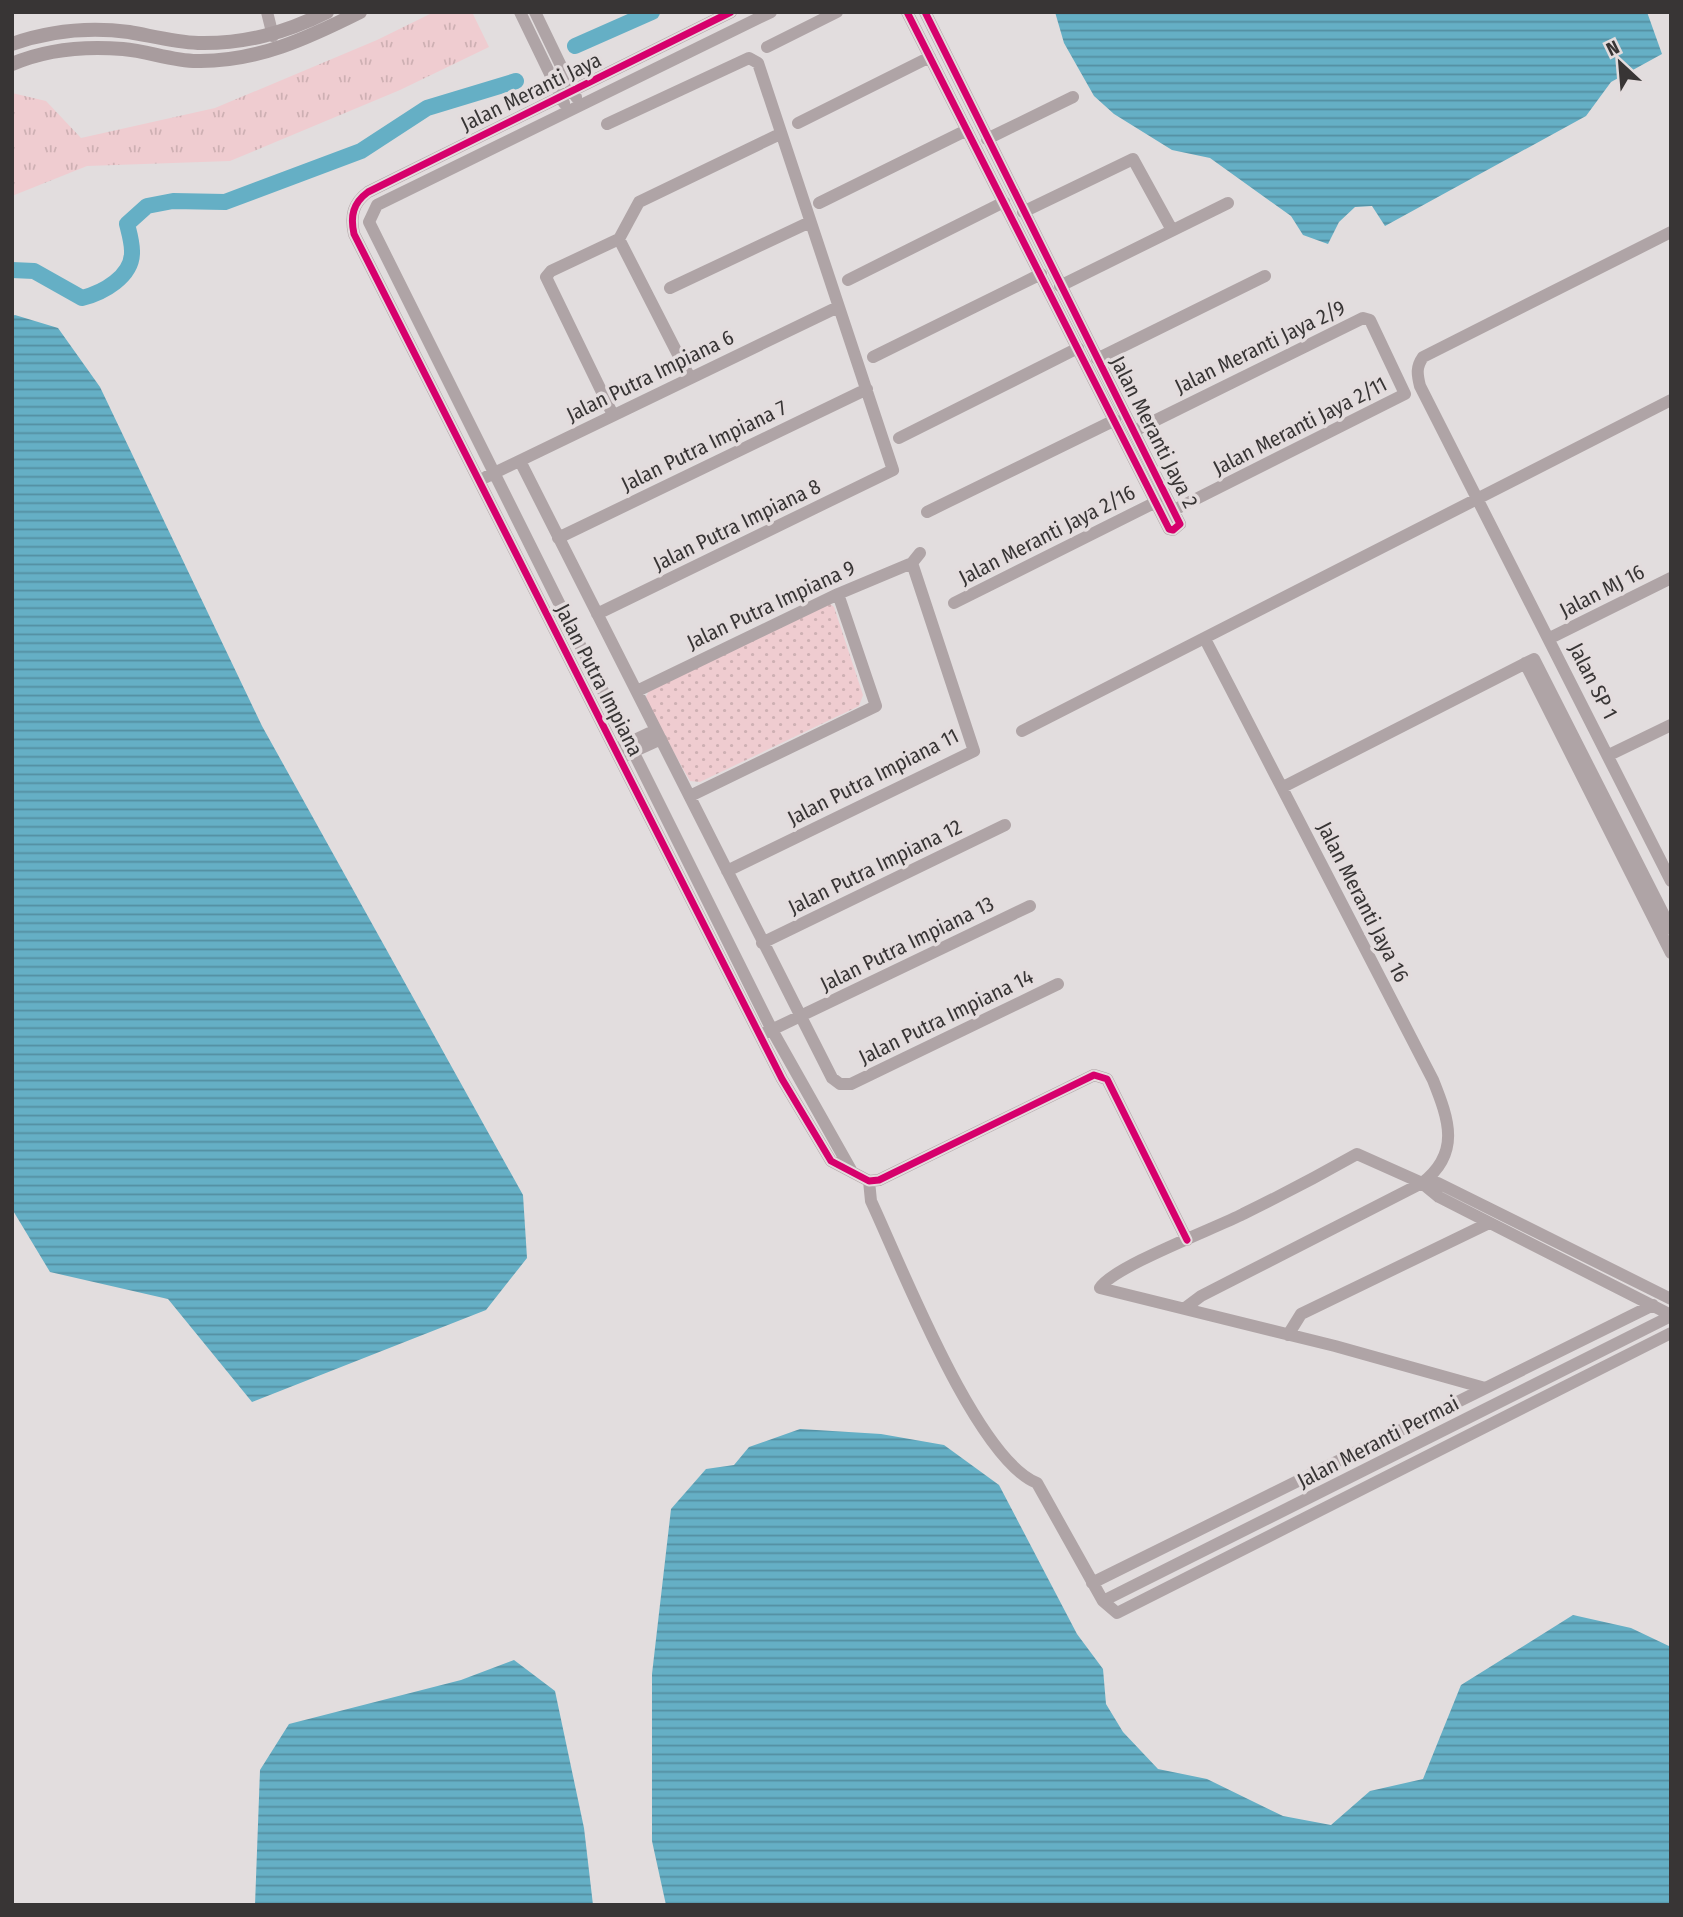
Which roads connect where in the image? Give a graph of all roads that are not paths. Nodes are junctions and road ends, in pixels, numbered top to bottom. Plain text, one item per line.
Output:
1 (267, 12) edge
2 (327, 12) edge
3 (360, 12) edge
4 (520, 12) edge
5 (535, 12) edge
6 (731, 12) edge
7 (771, 12) edge
8 (838, 12) edge
9 (907, 12) edge
10 (927, 17) edge
11 (915, 28) junction
12 (273, 36) junction
13 (13, 42) edge
14 (767, 47) dead end
15 (930, 57) junction
16 (16, 62) edge
17 (567, 94) junction
18 (1073, 97) dead end
19 (573, 107) junction
20 (798, 123) dead end
21 (607, 124) dead end
22 (967, 130) junction
23 (780, 134) junction
24 (987, 139) junction
25 (992, 165) junction
26 (1004, 202) junction
27 (819, 203) dead end
28 (1228, 203) dead end
29 (354, 210) joint
30 (1023, 212) junction
31 (371, 214) joint
32 (810, 222) junction
33 (1172, 230) junction
34 (1671, 232) edge
35 (619, 239) junction
36 (1041, 274) junction
37 (1265, 276) dead end
38 (848, 280) dead end
39 (1060, 286) junction
40 (670, 288) dead end
41 (838, 307) junction
42 (1065, 308) junction
43 (1078, 348) junction
44 (873, 357) dead end
45 (1097, 359) junction
46 (690, 378) junction
47 (867, 389) junction
48 (1405, 394) joint
49 (1671, 400) edge
50 (613, 415) junction
51 (1115, 420) junction
52 (1134, 431) junction
53 (898, 438) dead end
54 (520, 461) junction
55 (493, 474) junction
56 (479, 481) junction
57 (1476, 501) junction
58 (1156, 502) junction
59 (933, 510) dead end
60 (1174, 510) junction
61 (558, 538) junction
62 (916, 558) joint
63 (1671, 578) edge
64 (838, 594) junction
65 (954, 603) dead end
66 (597, 614) junction
67 (1550, 638) junction
68 (1205, 639) junction
69 (1529, 661) junction
70 (636, 691) junction
71 (1671, 724) edge
72 (1022, 731) dead end
73 (659, 734) junction
74 (630, 747) junction
75 (617, 754) junction
76 (1609, 755) junction
77 (1283, 786) junction
78 (690, 796) junction
79 (1005, 825) dead end
80 (727, 871) junction
81 (1670, 877) edge
82 (1030, 906) dead end
83 (1671, 929) edge
84 (762, 943) junction
85 (1671, 953) edge
86 (1058, 984) dead end
87 (801, 1017) junction
88 (766, 1033) junction
89 (851, 1170) junction
90 (869, 1181) junction
91 (1422, 1183) junction
92 (1489, 1223) junction
93 (1187, 1240) junction
94 (1671, 1298) edge
95 (1653, 1305) junction
96 (1185, 1308) junction
97 (1671, 1315) edge
98 (1671, 1333) edge
99 (1288, 1335) junction
100 (1485, 1388) junction
101 (1092, 1583) junction
102 (1103, 1601) junction

1 - 12 street
2 - 12 main road
3 - 16 main road
4 - 17 street
5 - 17 street
6 - 17 street, Jalan Meranti Jaya
7 - 19 street, Jalan Meranti Jaya
8 - 14 street
9 - 11 street, Jalan Meranti Jaya 2
10 - 11 street
10 - 24 street, Jalan Meranti Jaya 2
11 - 15 street, Jalan Meranti Jaya 2
12 - 13 main road
13 - 16 street
15 - 20 street
15 - 22 street, Jalan Meranti Jaya 2
17 - 19 street
17 - 29 street, Jalan Meranti Jaya
18 - 24 street
19 - 31 street, Jalan Meranti Jaya
21 - 23 street
22 - 25 street, Jalan Meranti Jaya 2
22 - 27 street
23 - 32 street
23 - 35 street
24 - 25 street, Jalan Meranti Jaya 2
25 - 26 street, Jalan Meranti Jaya 2
25 - 30 street, Jalan Meranti Jaya 2
26 - 36 street, Jalan Meranti Jaya 2
26 - 38 street
28 - 33 street
29 - 56 street, Jalan Putra Impiana
30 - 33 street
30 - 39 street, Jalan Meranti Jaya 2
31 - 55 street, Jalan Putra Impiana
32 - 40 street
32 - 41 street
33 - 39 street
34 - 57 street, Jalan SP 1
35 - 46 street
35 - 50 street
36 - 42 street, Jalan Meranti Jaya 2
36 - 44 street
37 - 45 street
39 - 42 street, Jalan Meranti Jaya 2
41 - 46 street, Jalan Putra Impiana 6
41 - 47 street
42 - 43 street, Jalan Meranti Jaya 2
42 - 45 street, Jalan Meranti Jaya 2
43 - 51 street, Jalan Meranti Jaya 2
43 - 53 street
45 - 52 street, Jalan Meranti Jaya 2
46 - 50 street, Jalan Putra Impiana 6
47 - 61 street, Jalan Putra Impiana 7
47 - 66 street, Jalan Putra Impiana 8
48 - 52 street, Jalan Meranti Jaya 2/9
48 - 60 street, Jalan Meranti Jaya 2/11
49 - 57 street
50 - 54 street, Jalan Putra Impiana 6
51 - 58 street, Jalan Meranti Jaya 2
51 - 59 street
52 - 60 street, Jalan Meranti Jaya 2
54 - 55 street, Jalan Putra Impiana 6
54 - 61 street
55 - 56 street, Jalan Putra Impiana 6
55 - 74 street, Jalan Putra Impiana
56 - 75 street, Jalan Putra Impiana
57 - 67 street, Jalan SP 1
57 - 68 street
58 - 60 street, Jalan Meranti Jaya 2
58 - 65 street, Jalan Meranti Jaya 2/16
61 - 66 street
62 - 64 street, Jalan Putra Impiana 9
62 - 80 street, Jalan Putra Impiana 11
63 - 67 street, Jalan MJ 16
64 - 70 street, Jalan Putra Impiana 9
64 - 78 street
66 - 70 street
67 - 76 street, Jalan SP 1
68 - 72 street
68 - 77 street, Jalan Meranti Jaya 16
69 - 77 street
69 - 83 street
69 - 85 street
70 - 73 street
71 - 76 street
73 - 74 street
73 - 78 street
74 - 75 street
74 - 88 street, Jalan Putra Impiana
75 - 88 street, Jalan Putra Impiana
76 - 81 street, Jalan SP 1
77 - 91 street, Jalan Meranti Jaya 16
78 - 80 street
79 - 84 street, Jalan Putra Impiana 12
80 - 84 street
82 - 87 street, Jalan Putra Impiana 13
84 - 87 street
86 - 87 street, Jalan Putra Impiana 14
87 - 88 street, Jalan Putra Impiana 13
88 - 89 street, Jalan Putra Impiana
88 - 89 street, Jalan Putra Impiana
89 - 90 street
90 - 93 street
90 - 101 street
91 - 92 street
91 - 93 street
91 - 94 street
91 - 96 street
92 - 95 street
92 - 99 street
93 - 96 street
95 - 97 street
95 - 100 street
96 - 99 street
97 - 102 street, Jalan Meranti Permai
98 - 102 street, Jalan Meranti Permai
99 - 100 street
100 - 101 street
101 - 102 street

